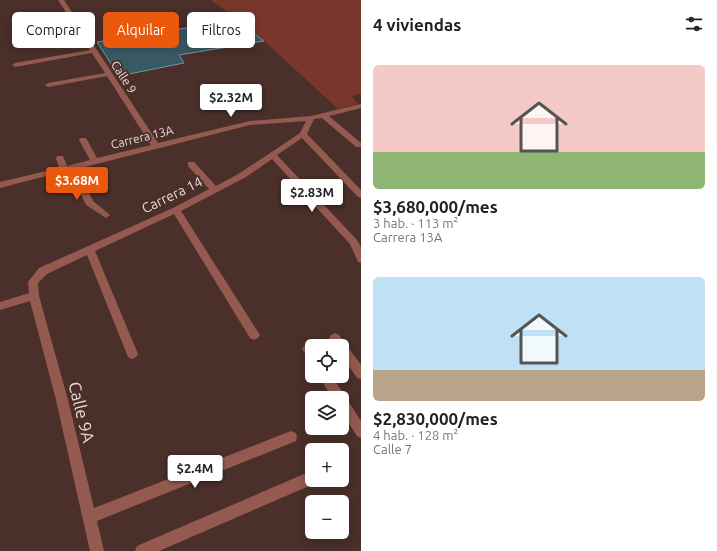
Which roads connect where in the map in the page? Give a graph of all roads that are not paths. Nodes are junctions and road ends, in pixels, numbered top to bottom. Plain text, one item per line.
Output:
1 (61, 0) edge
2 (69, 12) edge
3 (92, 48) edge
4 (94, 51) junction
5 (15, 66) dead end
6 (109, 74) junction
7 (48, 85) dead end
8 (361, 106) edge
9 (353, 108) junction
10 (361, 115) edge
11 (324, 116) junction
12 (311, 118) junction
13 (303, 134) junction
14 (83, 140) dead end
15 (359, 145) dead end
16 (156, 146) junction
17 (273, 156) junction
18 (60, 158) dead end
19 (94, 161) junction
20 (191, 164) dead end
21 (68, 168) junction
22 (0, 185) edge
23 (215, 190) junction
24 (361, 194) edge
25 (176, 210) junction
26 (106, 215) dead end
27 (89, 249) junction
28 (361, 259) edge
29 (33, 282) joint
30 (34, 296) junction
31 (0, 306) edge
32 (254, 335) dead end
33 (132, 354) dead end
34 (349, 357) edge
35 (361, 374) edge
36 (349, 413) edge
37 (361, 432) edge
38 (291, 437) dead end
39 (304, 481) dead end
40 (89, 517) junction
41 (97, 551) edge
42 (142, 551) edge

1 - 2 street, Calle 9
3 - 4 street, Calle 9
4 - 5 street
4 - 6 street, Calle 9
6 - 7 street
6 - 16 street, Calle 9
8 - 9 street, Carrera 13A
9 - 10 street
9 - 11 street, Carrera 13A
11 - 12 street, Carrera 13A
11 - 15 street
12 - 13 street, Carrera 14
12 - 16 street, Carrera 13A
13 - 17 street, Carrera 14
13 - 24 street
14 - 19 street
16 - 19 street, Carrera 13A
17 - 23 street, Carrera 14
17 - 28 street
18 - 21 street
19 - 21 street, Carrera 13A
20 - 23 street
21 - 22 street, Carrera 13A
21 - 26 street
23 - 25 street, Carrera 14
25 - 27 street, Carrera 14
25 - 32 street
27 - 29 street, Carrera 14
27 - 33 street
29 - 30 street, Calle 9A
30 - 31 street
30 - 40 street, Calle 9A
34 - 35 street
36 - 37 street
38 - 40 street
39 - 42 street
40 - 41 street, Calle 9A

